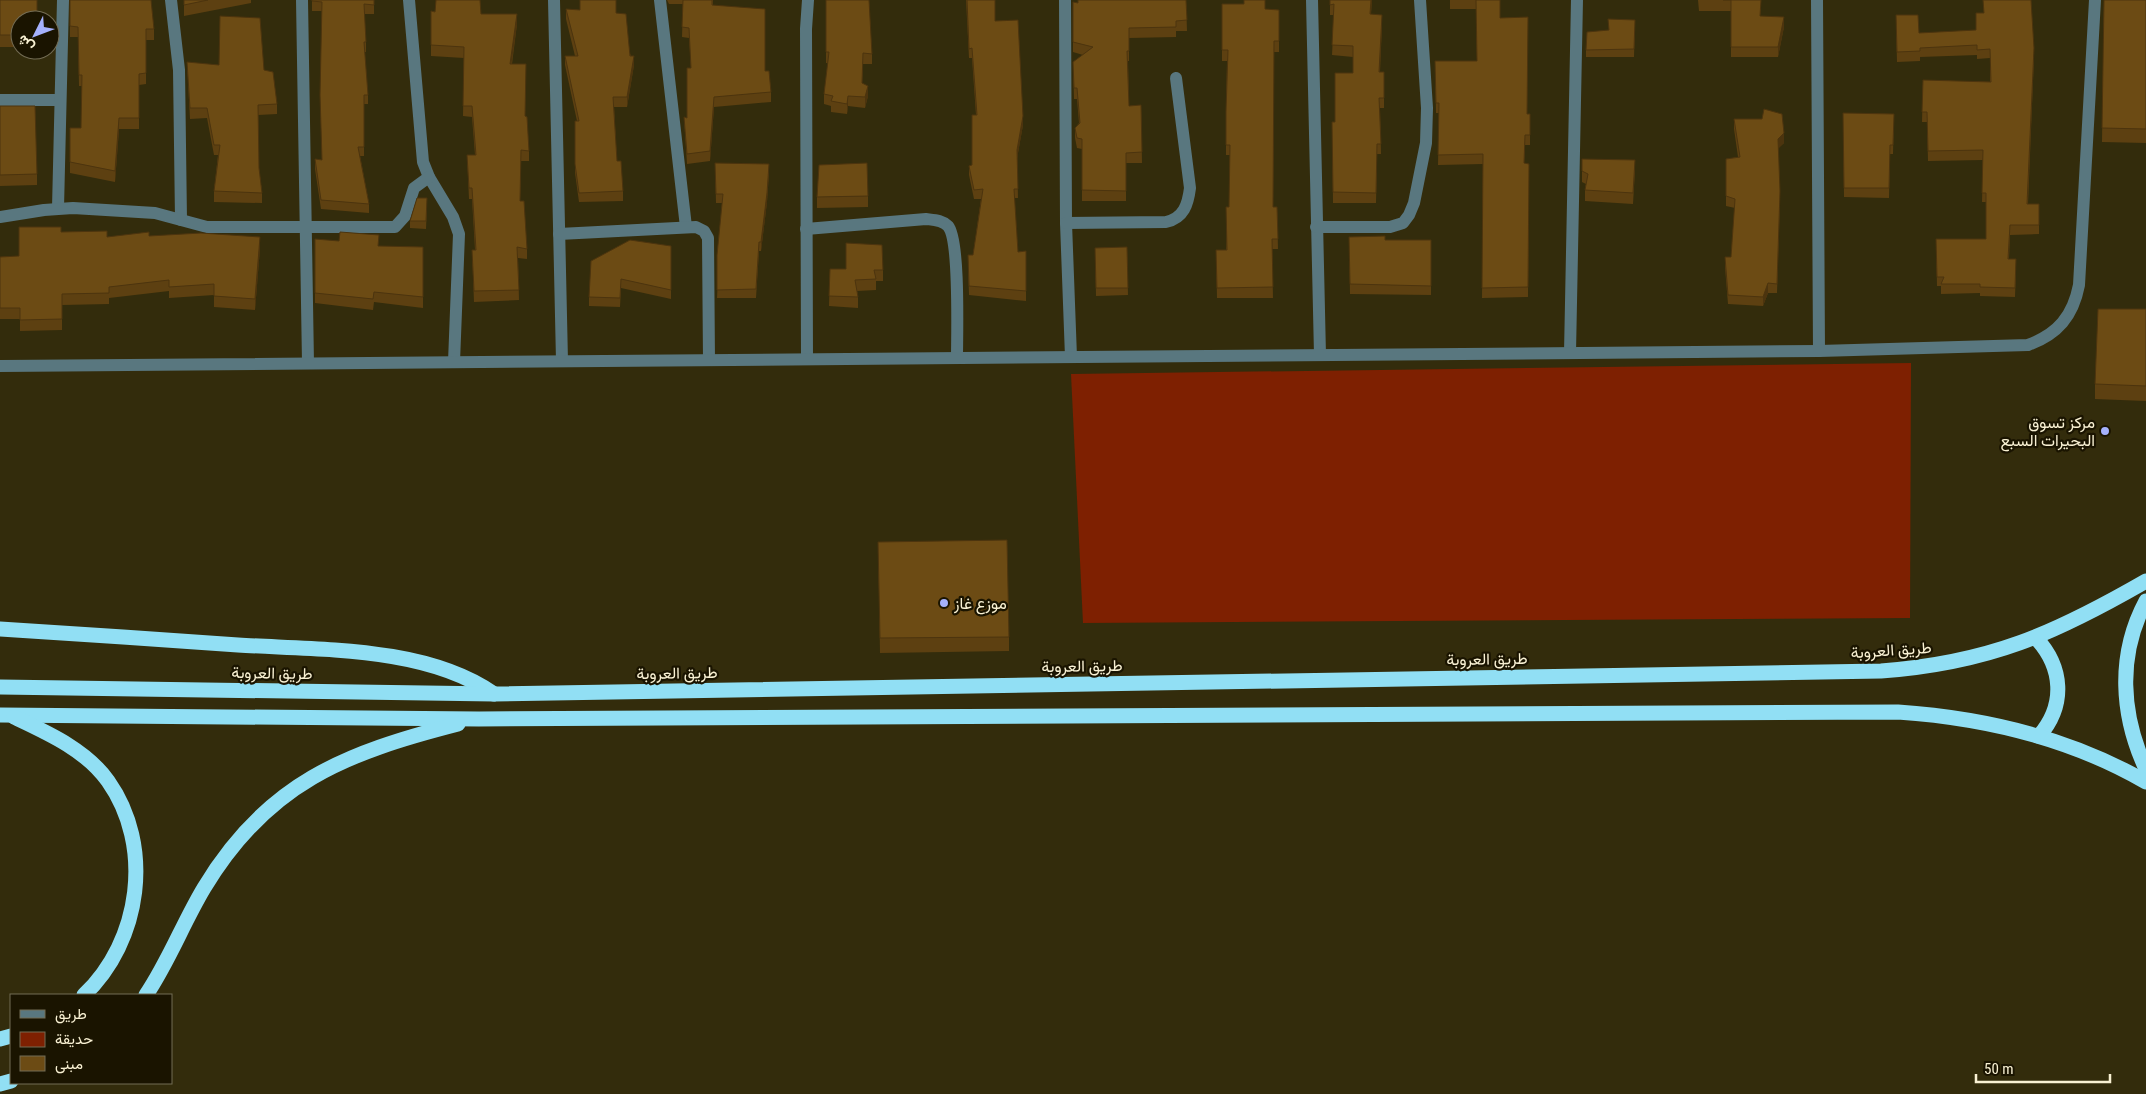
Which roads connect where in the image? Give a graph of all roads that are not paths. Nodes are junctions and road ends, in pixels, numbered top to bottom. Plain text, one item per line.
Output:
1 (63, 0) edge
2 (171, 0) edge
3 (302, 0) edge
4 (409, 0) edge
5 (554, 0) edge
6 (660, 0) edge
7 (808, 0) edge
8 (1064, 0) edge
9 (1312, 0) edge
10 (1420, 0) edge
11 (1578, 0) edge
12 (1817, 0) edge
13 (2095, 0) edge
14 (1176, 78) dead end
15 (0, 100) edge
16 (60, 100) junction
17 (429, 177) junction
18 (58, 208) junction
19 (0, 217) edge
20 (180, 220) junction
21 (1066, 223) junction
22 (1316, 227) junction
23 (306, 228) junction
24 (686, 228) junction
25 (806, 229) junction
26 (559, 234) junction
27 (1819, 351) junction
28 (1570, 353) junction
29 (1320, 355) junction
30 (1071, 357) junction
31 (957, 358) junction
32 (806, 359) junction
33 (708, 360) junction
34 (562, 361) junction
35 (454, 362) junction
36 (308, 363) junction
37 (0, 366) edge
38 (2146, 581) edge
39 (2146, 601) edge
40 (0, 629) edge
41 (2036, 638) junction
42 (0, 687) edge
43 (494, 694) junction
44 (4, 715) edge
45 (479, 719) junction
46 (2039, 736) junction
47 (2146, 769) edge
48 (2146, 782) edge
49 (85, 994) edge
50 (147, 994) edge

1 - 16 street
2 - 20 street
3 - 23 street
4 - 17 street
5 - 26 street
6 - 24 street
7 - 25 street
8 - 21 street
9 - 22 street
10 - 22 street
11 - 28 street
12 - 27 street
13 - 27 street
14 - 21 street
15 - 16 street
16 - 18 street
17 - 23 street
17 - 35 street
18 - 19 street
18 - 20 street
20 - 23 street
21 - 30 street
22 - 29 street
23 - 36 street
24 - 26 street
24 - 33 street
25 - 31 street
25 - 32 street
26 - 34 street
27 - 28 street
28 - 29 street
29 - 30 street
30 - 31 street
31 - 32 street
32 - 33 street
33 - 34 street
34 - 35 street
35 - 36 street
36 - 37 street
38 - 41 highway, طريق العروبة
39 - 47 highway
40 - 43 highway
41 - 43 highway, طريق العروبة
41 - 46 highway
42 - 43 highway, طريق العروبة
44 - 45 highway
44 - 49 highway
45 - 46 highway
45 - 50 highway
46 - 48 highway

